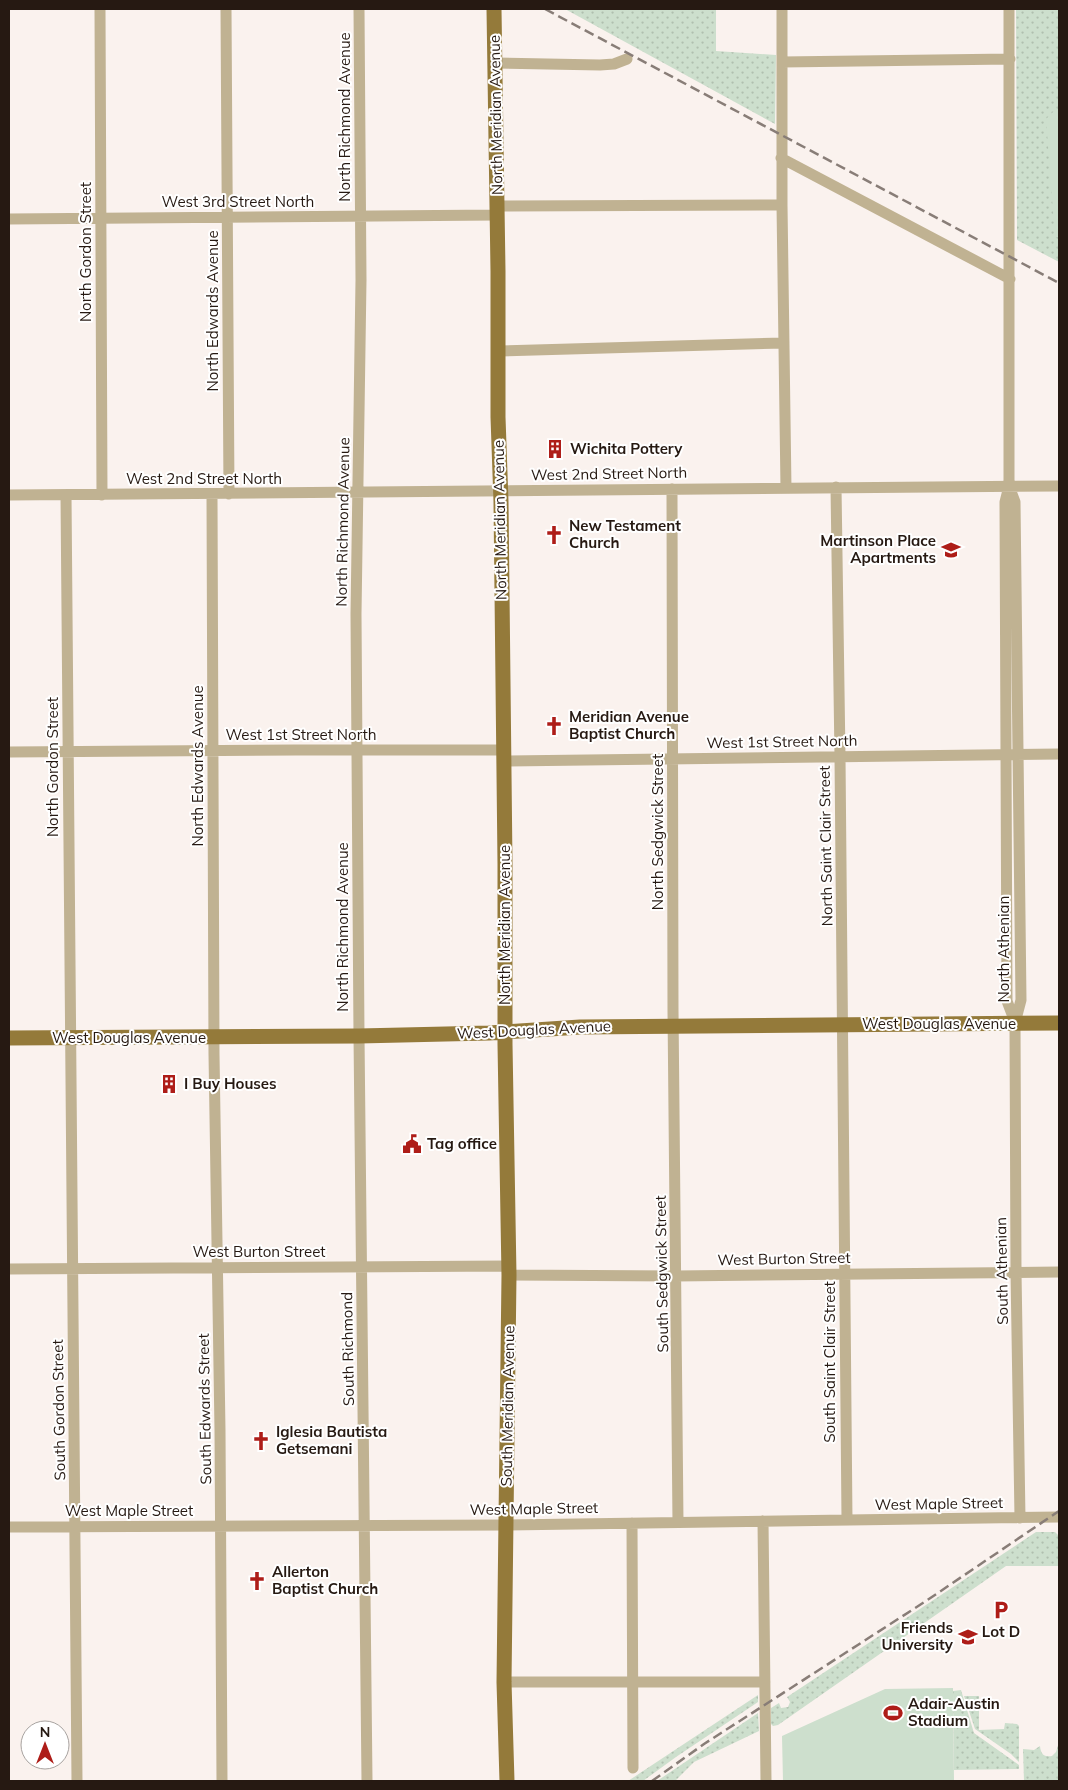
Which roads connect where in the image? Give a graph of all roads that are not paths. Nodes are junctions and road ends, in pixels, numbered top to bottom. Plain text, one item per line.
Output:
1 (100, 9) edge
2 (226, 9) edge
3 (359, 9) edge
4 (494, 9) edge
5 (782, 9) edge
6 (1009, 9) edge
7 (627, 59) dead end
8 (1010, 59) junction
9 (782, 62) junction
10 (495, 63) junction
11 (781, 158) junction
12 (782, 205) junction
13 (497, 210) junction
14 (360, 216) junction
15 (228, 217) junction
16 (101, 218) junction
17 (9, 219) edge
18 (1010, 279) junction
19 (784, 343) junction
20 (499, 351) junction
21 (1009, 486) junction
22 (1059, 486) edge
23 (836, 487) junction
24 (672, 488) junction
25 (786, 488) junction
26 (500, 490) junction
27 (358, 492) junction
28 (212, 494) junction
29 (229, 494) junction
30 (9, 495) edge
31 (66, 495) junction
32 (102, 495) junction
33 (358, 750) junction
34 (212, 751) junction
35 (9, 752) edge
36 (68, 753) junction
37 (1059, 754) edge
38 (1006, 755) junction
39 (1018, 755) junction
40 (504, 756) junction
41 (840, 757) junction
42 (672, 758) junction
43 (1015, 1023) junction
44 (1059, 1023) edge
45 (843, 1024) junction
46 (674, 1026) junction
47 (505, 1032) junction
48 (359, 1036) junction
49 (214, 1037) junction
50 (9, 1038) edge
51 (70, 1038) junction
52 (217, 1267) junction
53 (362, 1267) junction
54 (9, 1269) edge
55 (73, 1269) junction
56 (509, 1271) junction
57 (1016, 1272) junction
58 (1059, 1272) edge
59 (845, 1273) junction
60 (676, 1276) junction
61 (1020, 1518) junction
62 (1059, 1518) edge
63 (846, 1520) junction
64 (763, 1521) junction
65 (678, 1522) junction
66 (632, 1523) junction
67 (365, 1525) junction
68 (506, 1525) junction
69 (76, 1526) junction
70 (221, 1526) junction
71 (9, 1527) edge
72 (632, 1681) junction
73 (504, 1682) junction
74 (765, 1682) junction
75 (633, 1768) dead end
76 (77, 1781) edge
77 (222, 1781) edge
78 (367, 1781) edge
79 (508, 1781) edge
80 (766, 1781) edge

1 - 16 street, North Gordon Street
2 - 15 street, North Edwards Avenue
3 - 14 street, North Richmond Avenue
4 - 10 main road, North Meridian Avenue
5 - 9 street
6 - 8 street
7 - 10 street
8 - 9 street
8 - 18 street
9 - 11 street
10 - 13 main road, North Meridian Avenue
11 - 12 street
11 - 18 street
12 - 13 street, West 3rd Street North
12 - 19 street
13 - 14 street, West 3rd Street North
13 - 20 main road, North Meridian Avenue
14 - 15 street, West 3rd Street North
14 - 27 street, North Richmond Avenue
15 - 16 street, West 3rd Street North
15 - 29 street, North Edwards Avenue
16 - 17 street, West 3rd Street North
16 - 32 street, North Gordon Street
18 - 21 street
19 - 20 street
19 - 25 street
20 - 26 main road, North Meridian Avenue
21 - 22 street, West 2nd Street North
21 - 23 street, West 2nd Street North
21 - 38 street, North Athenian
21 - 39 street, North Athenian
23 - 25 street, West 2nd Street North
23 - 41 street, North Saint Clair Street
24 - 25 street, West 2nd Street North
24 - 26 street, West 2nd Street North
24 - 42 street, North Sedgwick Street
26 - 27 street, West 2nd Street North
26 - 40 main road, North Meridian Avenue
27 - 29 street, West 2nd Street North
27 - 33 street, North Richmond Avenue
28 - 29 street, West 2nd Street North
28 - 32 street, West 2nd Street North
28 - 34 street, North Edwards Avenue
30 - 31 street, West 2nd Street North
31 - 32 street, West 2nd Street North
31 - 36 street, North Gordon Street
33 - 34 street, West 1st Street North
33 - 40 street, West 1st Street North
33 - 48 street, North Richmond Avenue
34 - 36 street, West 1st Street North
34 - 49 street, North Edwards Avenue
35 - 36 street, West 1st Street North
36 - 51 street, North Gordon Street
37 - 39 street, West 1st Street North
38 - 39 street, West 1st Street North
38 - 41 street, West 1st Street North
38 - 43 street, North Athenian
39 - 43 street, North Athenian
40 - 42 street, West 1st Street North
40 - 47 main road, North Meridian Avenue
41 - 42 street, West 1st Street North
41 - 45 street, North Saint Clair Street
42 - 46 street, North Sedgwick Street
43 - 44 main road, West Douglas Avenue
43 - 45 main road, West Douglas Avenue
43 - 57 street, South Athenian
45 - 46 main road, West Douglas Avenue
45 - 59 street, South Saint Clair Street
46 - 47 main road, West Douglas Avenue
46 - 60 street, South Sedgwick Street
47 - 48 main road, West Douglas Avenue
47 - 56 main road, South Meridian Avenue
48 - 49 main road, West Douglas Avenue
48 - 53 street, South Richmond
49 - 51 main road, West Douglas Avenue
49 - 52 street, South Edwards Street
50 - 51 main road, West Douglas Avenue
51 - 55 street, South Gordon Street
52 - 53 street, West Burton Street
52 - 55 street, West Burton Street
52 - 70 street, South Edwards Street
53 - 56 street, West Burton Street
53 - 67 street, South Richmond
54 - 55 street, West Burton Street
55 - 69 street, South Gordon Street
56 - 60 street, West Burton Street
56 - 68 main road, South Meridian Avenue
57 - 58 street, West Burton Street
57 - 59 street, West Burton Street
57 - 61 street, South Athenian
59 - 60 street, West Burton Street
59 - 63 street, South Saint Clair Street
60 - 65 street, South Sedgwick Street
61 - 62 street, West Maple Street
61 - 63 street, West Maple Street
63 - 64 street, West Maple Street
64 - 65 street, West Maple Street
64 - 74 street
65 - 66 street, West Maple Street
66 - 68 street, West Maple Street
66 - 72 street
67 - 68 street, West Maple Street
67 - 70 street, West Maple Street
67 - 78 street, South Richmond
68 - 73 main road, South Meridian Avenue
69 - 70 street, West Maple Street
69 - 71 street, West Maple Street
69 - 76 street, South Gordon Street
70 - 77 street, South Edwards Street
72 - 73 street
72 - 74 street
72 - 75 street
73 - 79 main road, South Meridian Avenue
74 - 80 street

